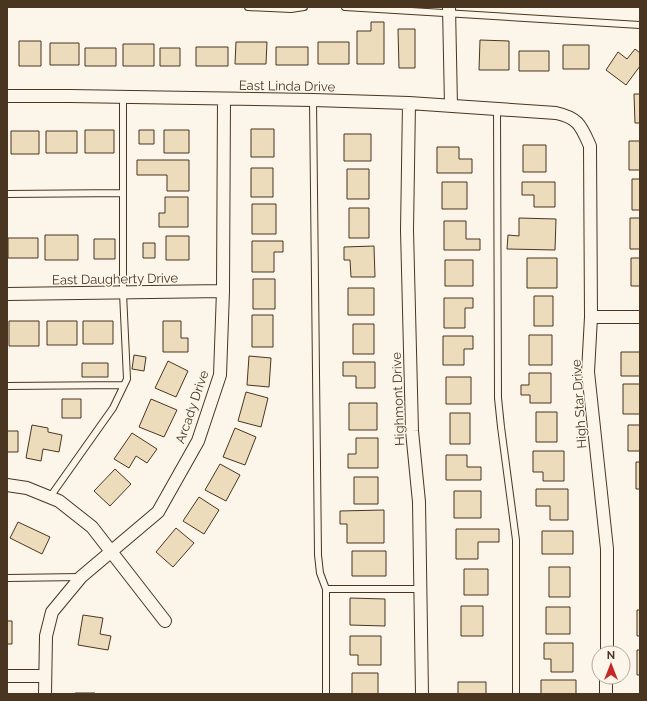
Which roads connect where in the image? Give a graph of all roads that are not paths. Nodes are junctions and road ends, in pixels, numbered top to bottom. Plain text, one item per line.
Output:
1 (248, 7) edge
2 (304, 7) edge
3 (345, 7) edge
4 (449, 10) edge
5 (640, 25) edge
6 (7, 96) edge
7 (123, 97) junction
8 (224, 99) junction
9 (313, 100) junction
10 (409, 103) junction
11 (451, 106) junction
12 (497, 109) junction
13 (565, 115) joint
14 (123, 193) junction
15 (7, 194) edge
16 (223, 291) junction
17 (123, 293) junction
18 (7, 294) edge
19 (591, 316) junction
20 (640, 316) edge
21 (124, 385) junction
22 (7, 386) edge
23 (7, 484) edge
24 (50, 497) junction
25 (111, 552) junction
26 (81, 577) junction
27 (7, 578) edge
28 (326, 589) junction
29 (420, 589) junction
30 (165, 621) dead end
31 (606, 645) edge
32 (7, 676) edge
33 (45, 676) junction
34 (45, 694) edge
35 (326, 694) edge
36 (422, 694) edge
37 (516, 694) edge

1 - 2 lane
3 - 4 lane
4 - 5 lane
4 - 11 street
6 - 7 street, East Linda Drive
7 - 8 street, East Linda Drive
7 - 14 lane
8 - 9 street, East Linda Drive
8 - 16 street, Arcady Drive
9 - 10 street, East Linda Drive
9 - 28 lane
10 - 11 street, East Linda Drive
10 - 29 street, Highmont Drive
11 - 12 street, East Linda Drive
12 - 13 street, East Linda Drive
12 - 37 lane
13 - 19 street, High Star Drive
14 - 15 lane
14 - 17 lane
16 - 17 street, East Daugherty Drive
16 - 25 street, Arcady Drive
17 - 18 street, East Daugherty Drive
17 - 21 lane
19 - 20 street
19 - 31 street, High Star Drive
21 - 22 lane
21 - 24 lane
23 - 24 street
24 - 25 street
25 - 26 street, Arcady Drive
25 - 30 street
26 - 27 lane
26 - 33 street, Arcady Drive
28 - 29 lane
28 - 35 lane
29 - 36 street, Highmont Drive
32 - 33 street
33 - 34 street, Arcady Drive

